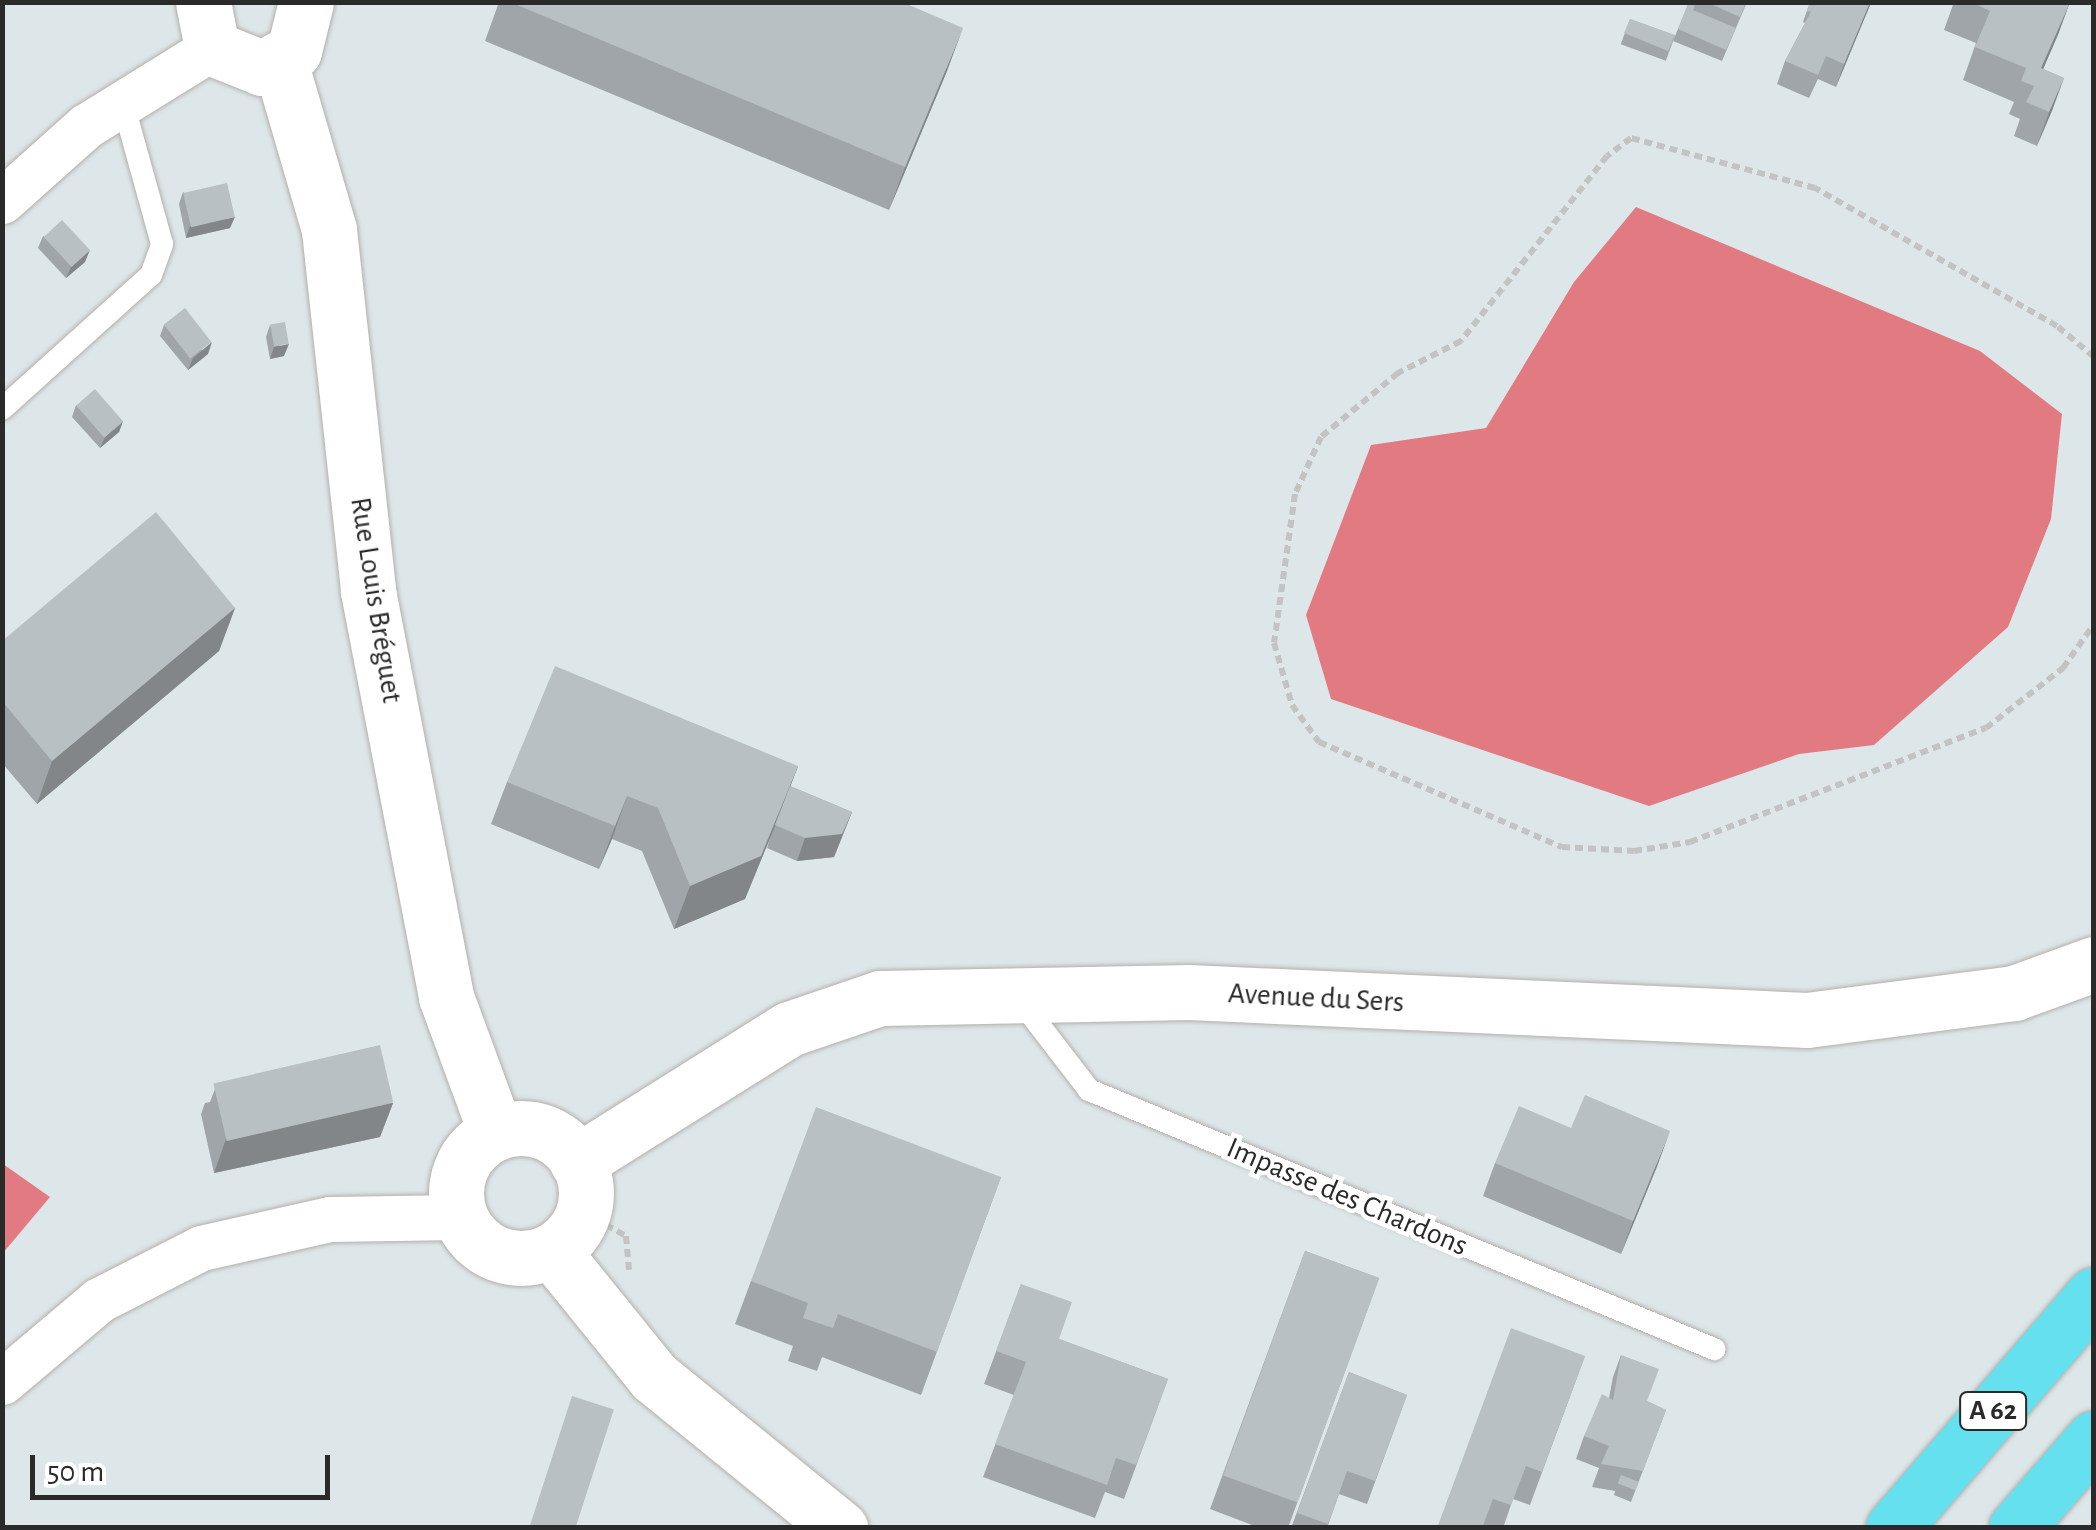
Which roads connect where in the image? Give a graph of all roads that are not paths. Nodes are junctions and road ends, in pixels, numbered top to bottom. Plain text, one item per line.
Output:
1 (306, 2) edge
2 (207, 25) edge
3 (280, 62) junction
4 (123, 103) junction
5 (2, 200) edge
6 (2, 409) edge
7 (2094, 964) edge
8 (1017, 996) junction
9 (496, 1133) junction
10 (577, 1162) junction
11 (460, 1217) junction
12 (552, 1250) junction
13 (2094, 1294) edge
14 (1714, 1349) dead end
15 (2, 1382) edge
16 (2094, 1438) edge
17 (840, 1528) edge
18 (1893, 1528) edge
19 (2016, 1528) edge

1 - 3 street
2 - 3 street
2 - 4 street
3 - 9 street, Rue Louis Bréguet
4 - 5 street
4 - 6 lane
7 - 8 street, Avenue du Sers
8 - 10 street, Avenue du Sers
8 - 14 lane, Impasse des Chardons
9 - 10 street
9 - 11 street
10 - 12 street
11 - 12 street
11 - 15 street
12 - 17 street
13 - 18 highway, A 62
16 - 19 highway

